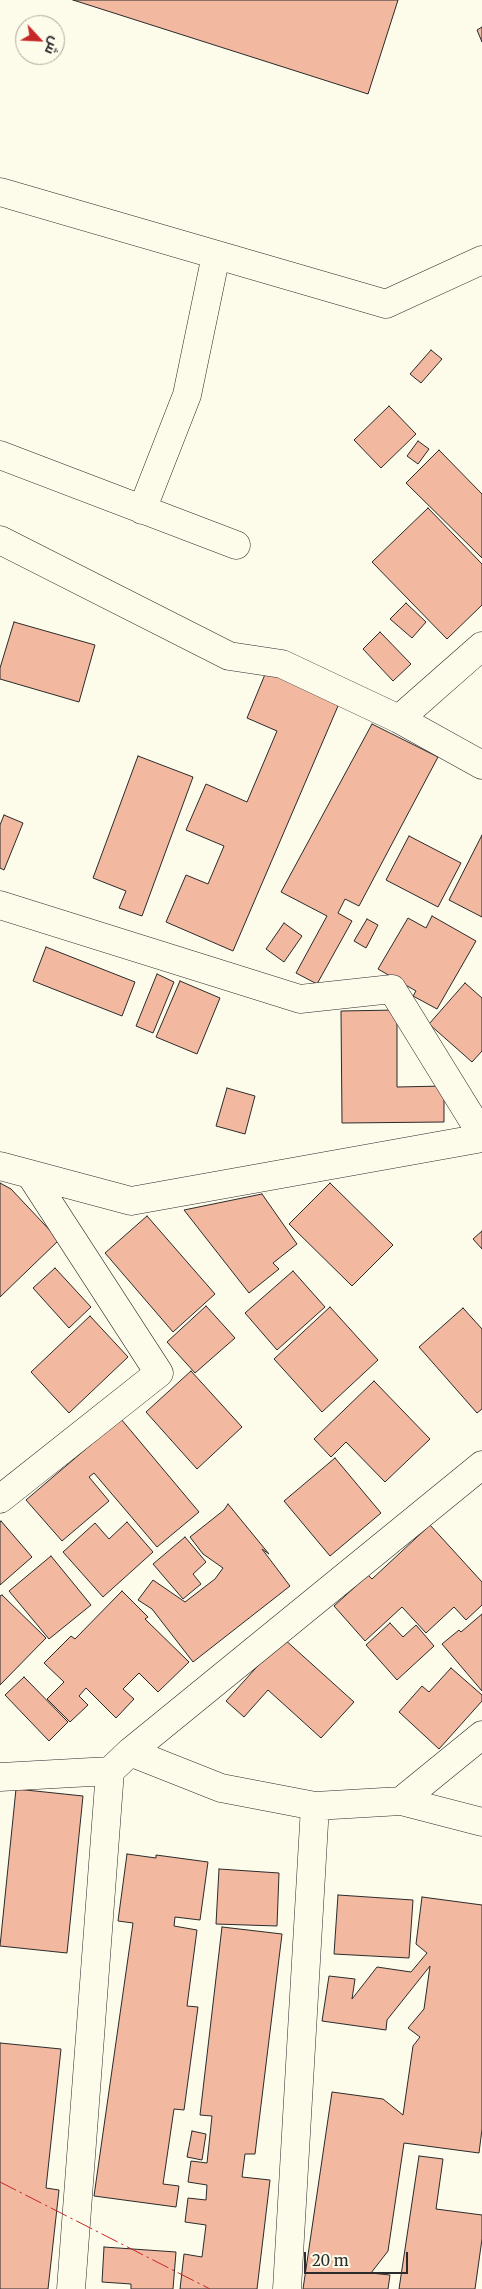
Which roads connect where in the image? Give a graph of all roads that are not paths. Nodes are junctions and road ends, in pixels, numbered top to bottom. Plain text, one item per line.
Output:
1 (0, 192) edge
2 (216, 255) junction
3 (482, 260) edge
4 (0, 455) edge
5 (142, 510) junction
6 (0, 540) edge
7 (236, 545) dead end
8 (482, 646) edge
9 (399, 719) junction
10 (482, 764) edge
11 (0, 905) edge
12 (482, 1137) edge
13 (0, 1166) edge
14 (30, 1174) junction
15 (482, 1465) edge
16 (0, 1499) edge
17 (482, 1736) edge
18 (130, 1752) junction
19 (110, 1771) junction
20 (0, 1778) edge
21 (401, 1801) junction
22 (315, 1806) junction
23 (482, 1822) edge
24 (71, 2289) edge
25 (288, 2289) edge

1 - 2 street
2 - 3 street
2 - 5 street
4 - 5 street
5 - 7 street
6 - 9 street
8 - 9 street
9 - 10 street
11 - 12 street
12 - 14 street
13 - 14 street
14 - 16 street
15 - 18 street
17 - 21 street
18 - 19 street
18 - 22 street
19 - 20 street
19 - 24 street
21 - 22 street
21 - 23 street
22 - 25 street

